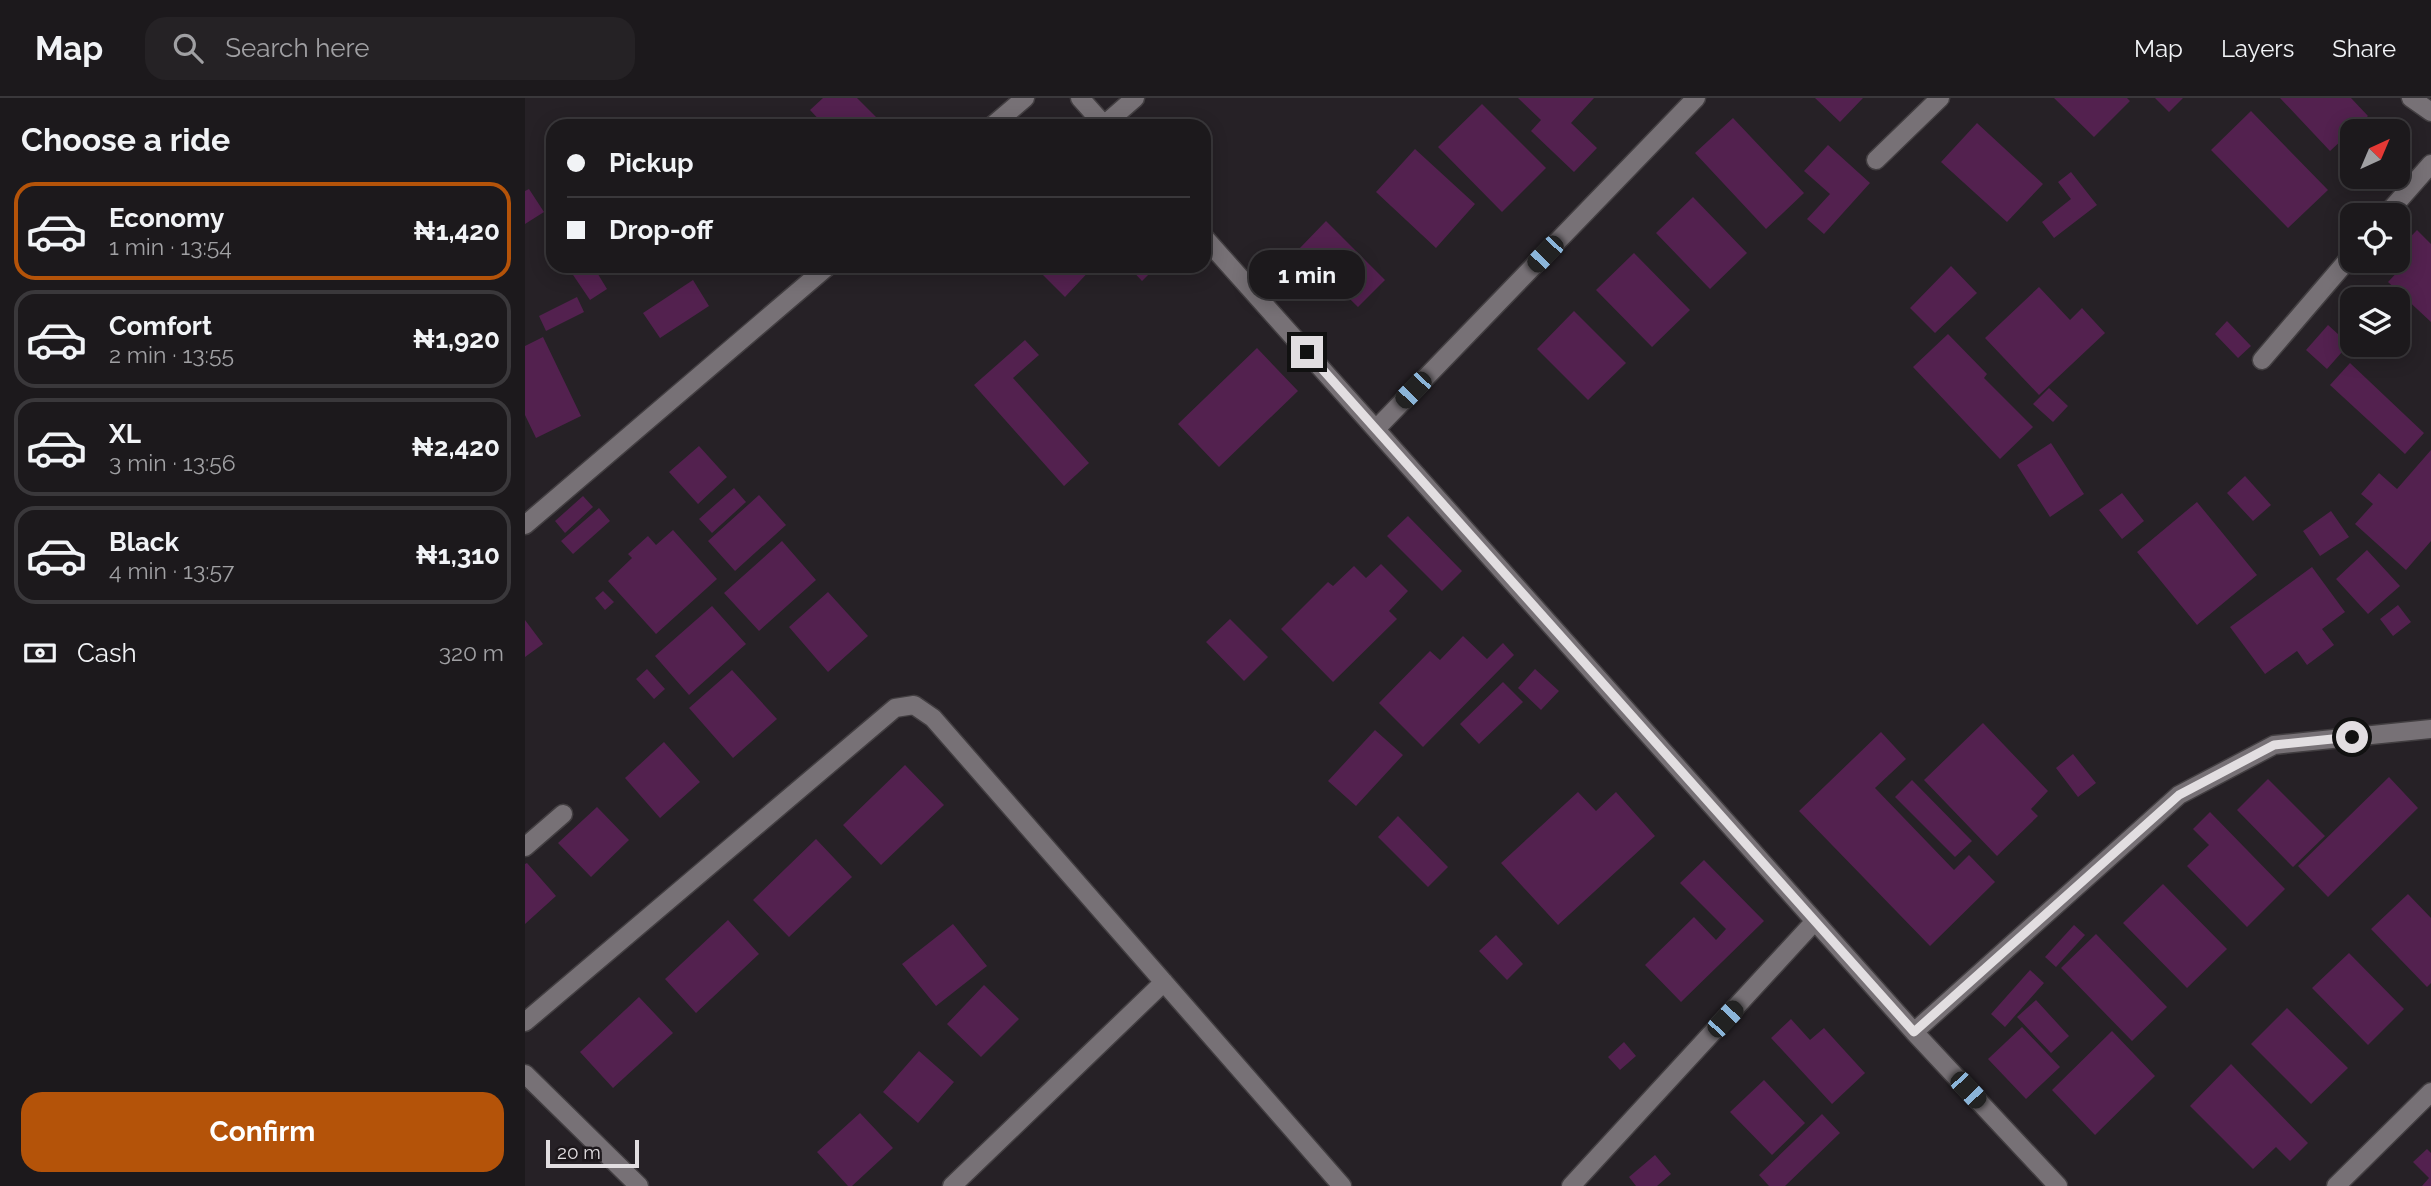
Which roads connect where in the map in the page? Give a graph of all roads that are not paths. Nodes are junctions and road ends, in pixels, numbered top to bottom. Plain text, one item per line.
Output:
1 (1025, 98) edge
2 (1080, 98) edge
3 (1135, 98) edge
4 (1696, 98) edge
5 (1940, 98) edge
6 (2411, 98) edge
7 (2431, 111) edge
8 (1000, 119) edge
9 (1099, 119) edge
10 (1112, 119) edge
11 (1876, 160) dead end
12 (2431, 164) edge
13 (2397, 203) edge
14 (1211, 245) edge
15 (2340, 269) edge
16 (820, 273) edge
17 (2262, 360) dead end
18 (1375, 429) junction
19 (525, 525) edge
20 (2431, 729) edge
21 (563, 814) dead end
22 (525, 847) edge
23 (1815, 921) junction
24 (1164, 982) junction
25 (525, 1022) edge
26 (1914, 1032) junction
27 (525, 1074) edge
28 (2431, 1092) edge
29 (1579, 1183) edge
30 (639, 1186) edge
31 (952, 1186) edge
32 (1342, 1186) edge
33 (2058, 1186) edge
34 (2336, 1186) edge

1 - 8 street
2 - 9 street
3 - 10 street
4 - 18 street
5 - 11 street
6 - 7 street
12 - 13 street
14 - 18 street
15 - 17 street
16 - 19 street
18 - 23 street
20 - 26 street
21 - 22 street
23 - 26 street
23 - 29 street
24 - 25 street
24 - 31 street
24 - 32 street
26 - 33 street
27 - 30 street
28 - 34 street

